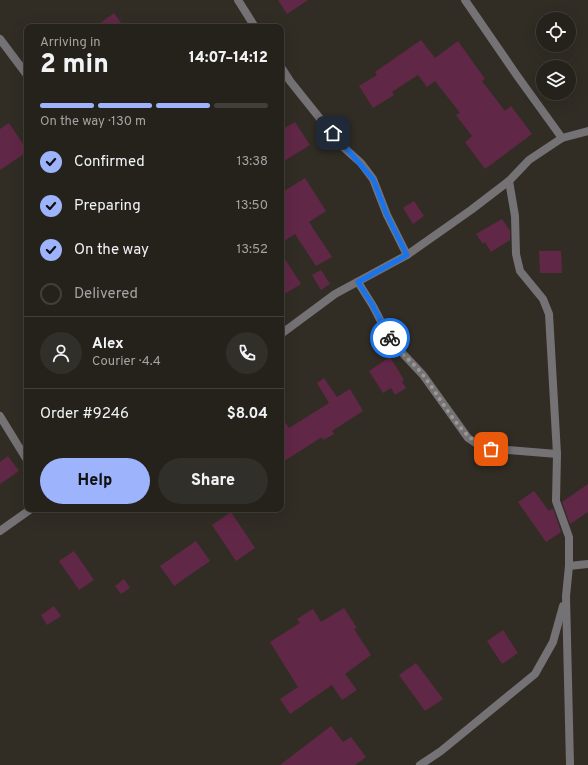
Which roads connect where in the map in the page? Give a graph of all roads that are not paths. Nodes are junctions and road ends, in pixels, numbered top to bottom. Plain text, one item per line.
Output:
1 (238, 0) edge
2 (465, 0) edge
3 (253, 24) edge
4 (0, 39) edge
5 (24, 70) edge
6 (284, 72) edge
7 (588, 131) edge
8 (562, 138) junction
9 (509, 181) junction
10 (407, 255) junction
11 (358, 282) junction
12 (284, 332) edge
13 (0, 416) edge
14 (557, 454) junction
15 (24, 455) edge
16 (26, 512) edge
17 (0, 531) edge
18 (588, 564) edge
19 (569, 566) junction
20 (566, 596) junction
21 (420, 765) edge
22 (570, 765) edge

1 - 3 street
2 - 8 street
4 - 5 street
6 - 10 street
7 - 8 street
8 - 9 street
9 - 10 street
9 - 14 street
10 - 11 street
11 - 12 street
11 - 14 street
13 - 15 street
14 - 19 street
16 - 17 street
18 - 19 street
19 - 20 street
20 - 21 street
20 - 22 street

